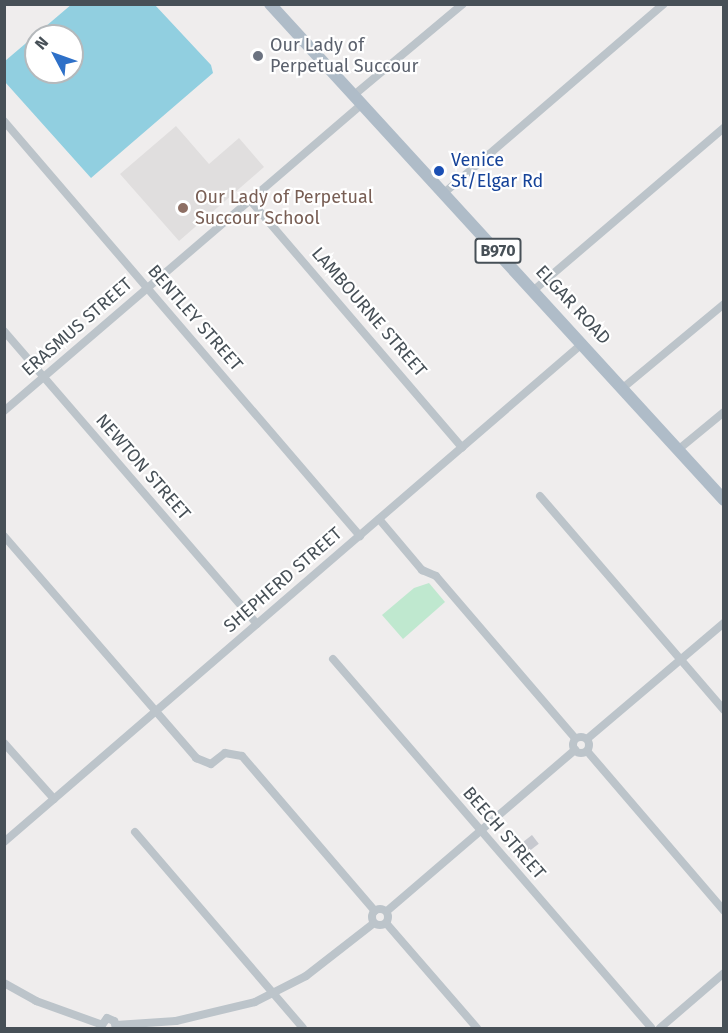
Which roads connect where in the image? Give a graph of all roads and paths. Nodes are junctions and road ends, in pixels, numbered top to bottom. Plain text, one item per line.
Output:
1 (270, 4) edge
2 (463, 4) edge
3 (664, 4) edge
4 (358, 99) junction
5 (4, 121) edge
6 (723, 128) edge
7 (444, 193) junction
8 (250, 200) junction
9 (148, 288) junction
10 (534, 290) junction
11 (723, 304) edge
12 (4, 331) edge
13 (584, 343) junction
14 (44, 377) junction
15 (624, 387) junction
16 (4, 411) edge
17 (723, 412) edge
18 (462, 447) junction
19 (679, 449) junction
20 (540, 496) dead end
21 (723, 500) edge
22 (379, 519) junction
23 (4, 536) edge
24 (360, 536) junction
25 (723, 623) edge
26 (257, 624) junction
27 (333, 659) dead end
28 (680, 660) junction
29 (723, 710) edge
30 (156, 712) junction
31 (575, 738) junction
32 (587, 739) junction
33 (4, 742) edge
34 (575, 750) junction
35 (587, 751) junction
36 (54, 799) junction
37 (480, 831) junction
38 (135, 832) dead end
39 (4, 842) edge
40 (375, 911) junction
41 (723, 911) edge
42 (387, 912) junction
43 (374, 923) junction
44 (386, 923) junction
45 (723, 973) edge
46 (7, 988) edge
47 (272, 993) junction
48 (100, 1026) edge
49 (116, 1027) edge
50 (303, 1029) edge
51 (477, 1029) edge
52 (651, 1029) edge
53 (660, 1029) edge

1 - 4 main road, ELGAR ROAD / B970
2 - 4 street, ERASMUS STREET
3 - 7 street
4 - 7 main road, ELGAR ROAD / B970
4 - 8 street, ERASMUS STREET
5 - 9 street, BENTLEY STREET
6 - 10 street
7 - 10 main road, ELGAR ROAD / B970
8 - 9 street, ERASMUS STREET
8 - 18 street, LAMBOURNE STREET
9 - 14 street, ERASMUS STREET
9 - 24 street, BENTLEY STREET
10 - 13 main road, ELGAR ROAD / B970
11 - 15 street
12 - 14 street, NEWTON STREET
13 - 15 main road, ELGAR ROAD / B970
13 - 18 street, SHEPHERD STREET
14 - 16 street, ERASMUS STREET
14 - 26 street, NEWTON STREET
15 - 19 main road, ELGAR ROAD / B970
17 - 19 street
18 - 22 street, SHEPHERD STREET
19 - 21 main road, ELGAR ROAD / B970
20 - 28 street
22 - 24 street, SHEPHERD STREET
22 - 31 street
23 - 30 street
24 - 26 street, SHEPHERD STREET
25 - 28 street
26 - 30 street, SHEPHERD STREET
27 - 37 street, BEECH STREET
28 - 29 street
28 - 32 street
30 - 36 street, SHEPHERD STREET
30 - 40 street
31 - 32 street
31 - 34 street
32 - 35 street
33 - 36 street
34 - 35 street
34 - 37 street
35 - 41 street
36 - 39 street, SHEPHERD STREET
37 - 42 street
37 - 52 street, BEECH STREET
38 - 47 street
40 - 42 street
40 - 43 street
42 - 44 street
43 - 44 street
43 - 47 street
44 - 51 street
45 - 53 street
46 - 48 street
47 - 49 street
47 - 50 street
48 - 49 street

